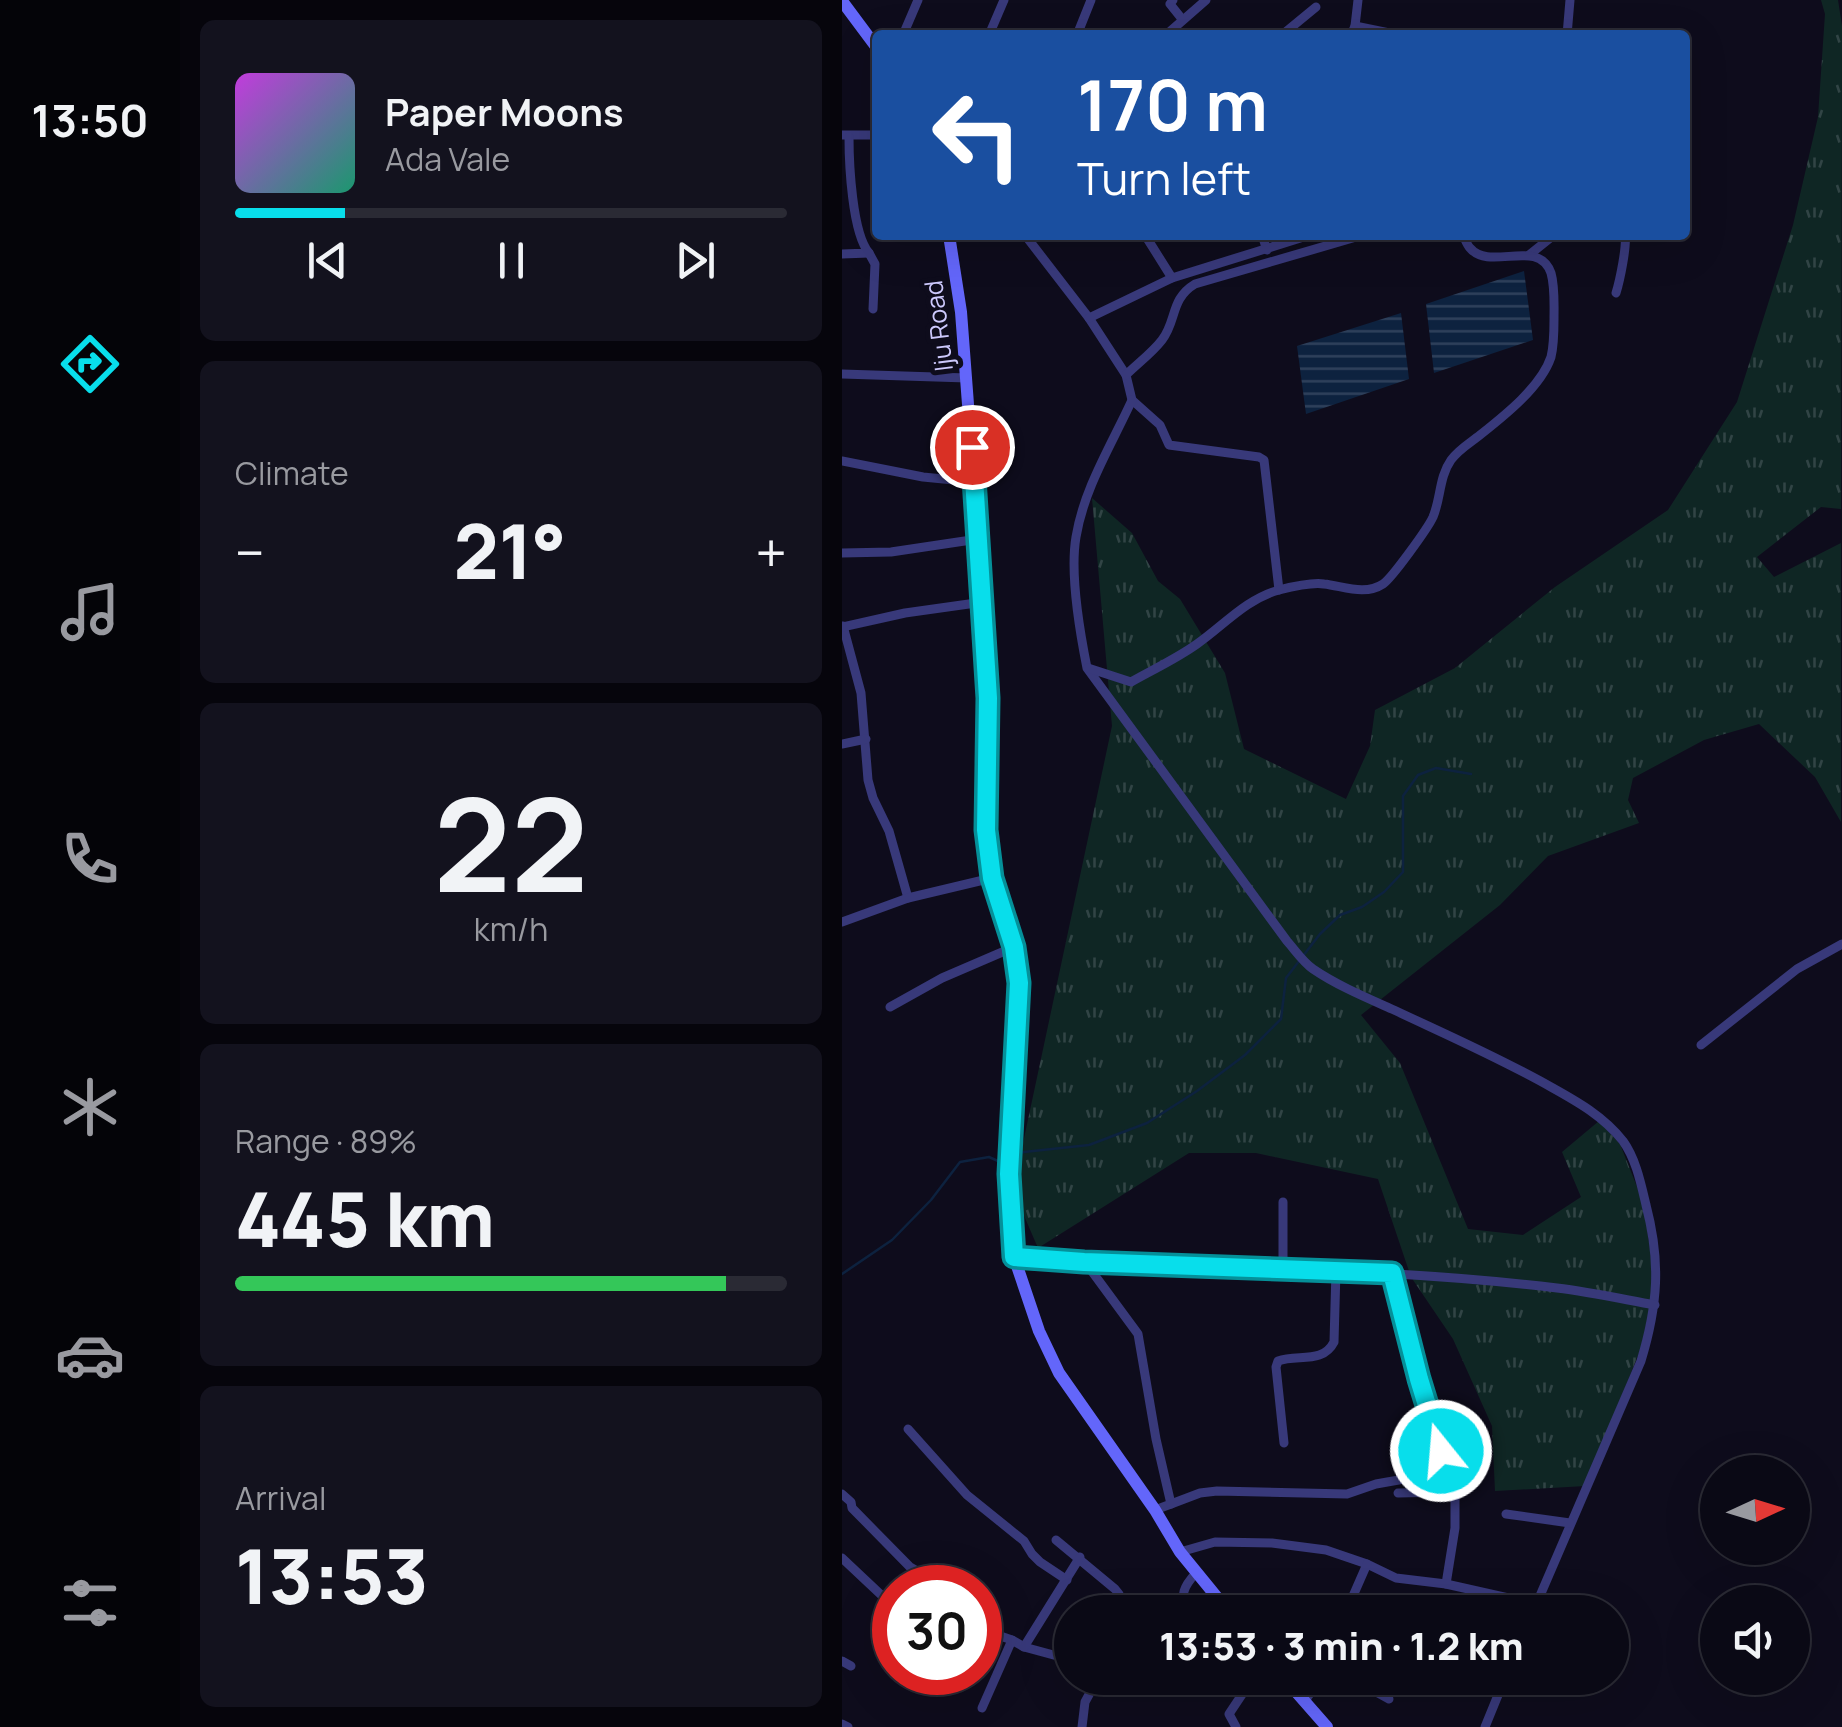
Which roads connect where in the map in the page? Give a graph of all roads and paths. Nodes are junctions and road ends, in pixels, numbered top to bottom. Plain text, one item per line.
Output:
1 (851, 0) edge
2 (918, 0) edge
3 (1004, 0) edge
4 (1091, 0) edge
5 (1172, 0) edge
6 (1206, 0) edge
7 (1358, 0) edge
8 (1570, 0) edge
9 (842, 2) edge
10 (1316, 7) dead end
11 (1182, 20) junction
12 (873, 30) edge
13 (906, 30) edge
14 (991, 30) edge
15 (1078, 30) edge
16 (1171, 30) edge
17 (1288, 30) edge
18 (1353, 30) edge
19 (1567, 30) edge
20 (872, 41) edge
21 (846, 136) edge
22 (872, 136) edge
23 (949, 240) edge
24 (1029, 240) edge
25 (1148, 240) edge
26 (1264, 240) edge
27 (1296, 240) edge
28 (1346, 240) edge
29 (1466, 240) edge
30 (1548, 240) edge
31 (1626, 240) edge
32 (1268, 250) junction
33 (869, 253) junction
34 (842, 254) edge
35 (1529, 255) junction
36 (1172, 278) junction
37 (1616, 293) dead end
38 (873, 309) dead end
39 (1089, 318) junction
40 (842, 374) edge
41 (1126, 375) junction
42 (967, 378) junction
43 (1132, 400) junction
44 (842, 461) edge
45 (974, 482) junction
46 (978, 540) junction
47 (842, 553) edge
48 (1280, 590) junction
49 (983, 602) junction
50 (843, 627) edge
51 (1087, 668) junction
52 (866, 739) junction
53 (842, 744) edge
54 (992, 878) junction
55 (908, 898) junction
56 (845, 917) edge
57 (1842, 944) edge
58 (1014, 947) junction
59 (890, 1007) dead end
60 (1701, 1045) dead end
61 (1283, 1202) dead end
62 (1014, 1257) junction
63 (1084, 1262) junction
64 (1282, 1268) junction
65 (1336, 1270) junction
66 (1392, 1273) junction
67 (1655, 1305) junction
68 (908, 1429) dead end
69 (1284, 1442) dead end
70 (1398, 1493) dead end
71 (842, 1494) edge
72 (1171, 1504) junction
73 (1155, 1510) junction
74 (1506, 1514) dead end
75 (1570, 1523) junction
76 (1056, 1540) dead end
77 (1180, 1552) junction
78 (1080, 1557) junction
79 (842, 1558) edge
80 (1367, 1564) junction
81 (908, 1565) edge
82 (1196, 1574) junction
83 (1067, 1580) junction
84 (1446, 1584) junction
85 (872, 1586) edge
86 (1119, 1595) edge
87 (1181, 1595) edge
88 (1214, 1595) edge
89 (1353, 1595) edge
90 (1486, 1595) edge
91 (1540, 1595) edge
92 (1002, 1637) edge
93 (1012, 1640) junction
94 (1024, 1647) junction
95 (1054, 1655) edge
96 (1088, 1695) edge
97 (1242, 1695) edge
98 (1299, 1695) edge
99 (1308, 1695) edge
100 (1383, 1695) edge
101 (1499, 1695) edge
102 (1390, 1699) dead end
103 (1304, 1701) junction
104 (982, 1708) dead end
105 (1082, 1727) edge
106 (1236, 1727) edge
107 (1326, 1727) edge
108 (1485, 1727) edge

1 - 12 main road
2 - 13 street
3 - 14 street
4 - 15 street
5 - 11 street
6 - 11 street
7 - 18 street
8 - 19 street
9 - 20 main road
10 - 17 street
11 - 16 street
21 - 22 street
21 - 33 street
23 - 42 main road, Iju Road
24 - 39 street
25 - 36 street
26 - 32 street
27 - 32 street
28 - 41 street
29 - 35 street
30 - 35 street
31 - 37 street
32 - 36 street
33 - 34 street
33 - 38 street
35 - 48 street
36 - 39 street
39 - 41 street
40 - 42 street
41 - 43 street
42 - 45 main road, Iju Road
43 - 48 street
43 - 51 street
44 - 45 street
45 - 46 main road, Iju Road
46 - 47 street
46 - 49 main road, Iju Road
48 - 51 street
49 - 50 street
49 - 54 main road, Iju Road
50 - 52 street
51 - 67 street
52 - 53 street
52 - 55 street
54 - 55 street
54 - 58 main road, Iju Road
55 - 56 street
57 - 60 street
58 - 59 street
58 - 62 main road, Iju Road
61 - 64 street
62 - 63 street
62 - 73 main road, Iju Road
63 - 64 street
63 - 72 street
64 - 65 street
65 - 66 street
65 - 69 street
66 - 67 street
66 - 72 street
67 - 75 street
68 - 83 street
70 - 84 street
71 - 81 street
72 - 73 street
73 - 77 main road, Iju Road
74 - 75 street
75 - 91 street
76 - 78 street
77 - 80 street
77 - 82 main road, Iju Road
78 - 83 street
78 - 86 street
79 - 85 street
80 - 84 street
80 - 89 street
82 - 87 street
82 - 88 main road, Iju Road
83 - 94 street
84 - 90 street
92 - 93 street
93 - 94 street
93 - 104 street
94 - 95 street
96 - 105 street
97 - 106 street
98 - 103 main road
99 - 103 street
100 - 102 street
101 - 108 street
103 - 107 main road

